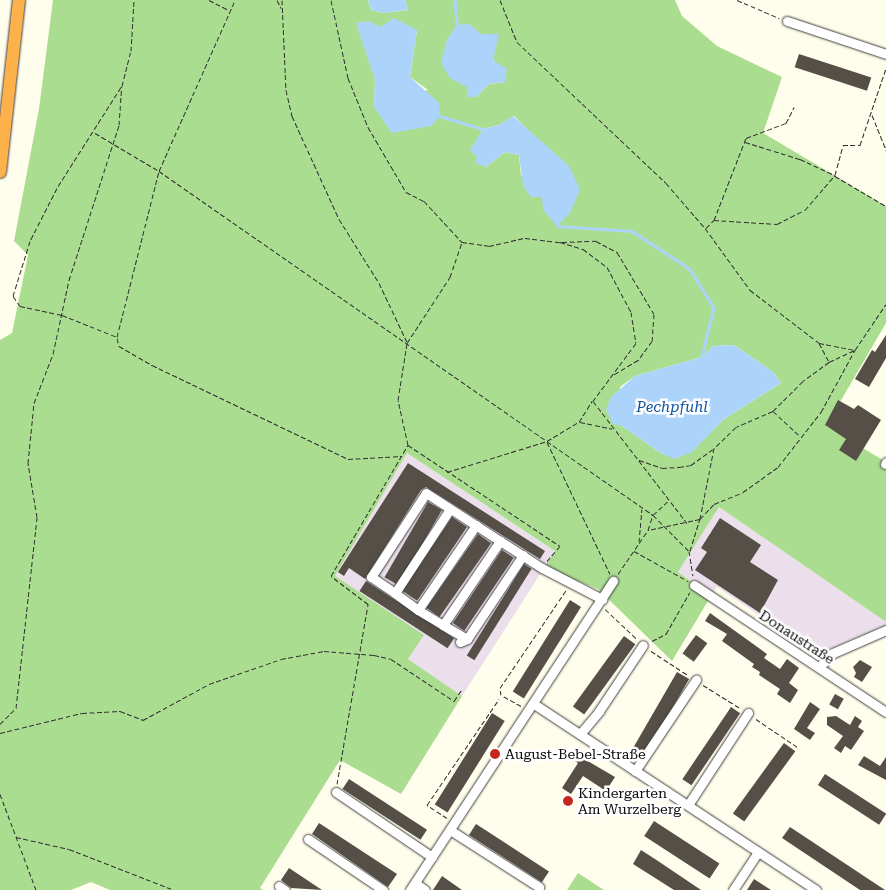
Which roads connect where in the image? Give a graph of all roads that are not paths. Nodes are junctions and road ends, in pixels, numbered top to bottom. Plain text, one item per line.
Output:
1 (20, 0) edge
2 (787, 21) road end
3 (886, 54) edge
4 (0, 172) edge
5 (450, 509) junction
6 (476, 525) junction
7 (500, 540) junction
8 (523, 555) junction
9 (613, 581) road end
10 (694, 584) road end
11 (395, 593) junction
12 (602, 599) junction
13 (418, 610) junction
14 (443, 625) junction
15 (886, 630) edge
16 (642, 645) road end
17 (819, 667) junction
18 (696, 680) dead end
19 (534, 704) junction
20 (886, 712) edge
21 (748, 714) dead end
22 (580, 734) junction
23 (635, 771) junction
24 (336, 792) road end
25 (688, 805) junction
26 (450, 830) junction
27 (308, 839) dead end
28 (758, 852) junction
29 (432, 857) junction
30 (412, 887) edge
31 (539, 887) dead end
32 (383, 890) edge
33 (425, 890) edge
34 (733, 890) edge
35 (816, 890) edge

1 - 4 highway
2 - 3 street
5 - 6 street
5 - 11 street
5 - 11 street
6 - 7 street
6 - 13 street
7 - 8 street
7 - 14 street
8 - 12 street
8 - 14 street
9 - 12 street
10 - 17 street, Donaustraße
11 - 13 street
12 - 19 street
13 - 14 street
15 - 17 street
16 - 22 street
17 - 20 street, Donaustraße
18 - 23 street
19 - 22 street
19 - 26 street
21 - 25 street
22 - 23 street
23 - 25 street
24 - 29 street
25 - 28 street
26 - 29 street
26 - 31 street
27 - 32 street
28 - 34 street
28 - 35 street
29 - 30 street
30 - 33 street

